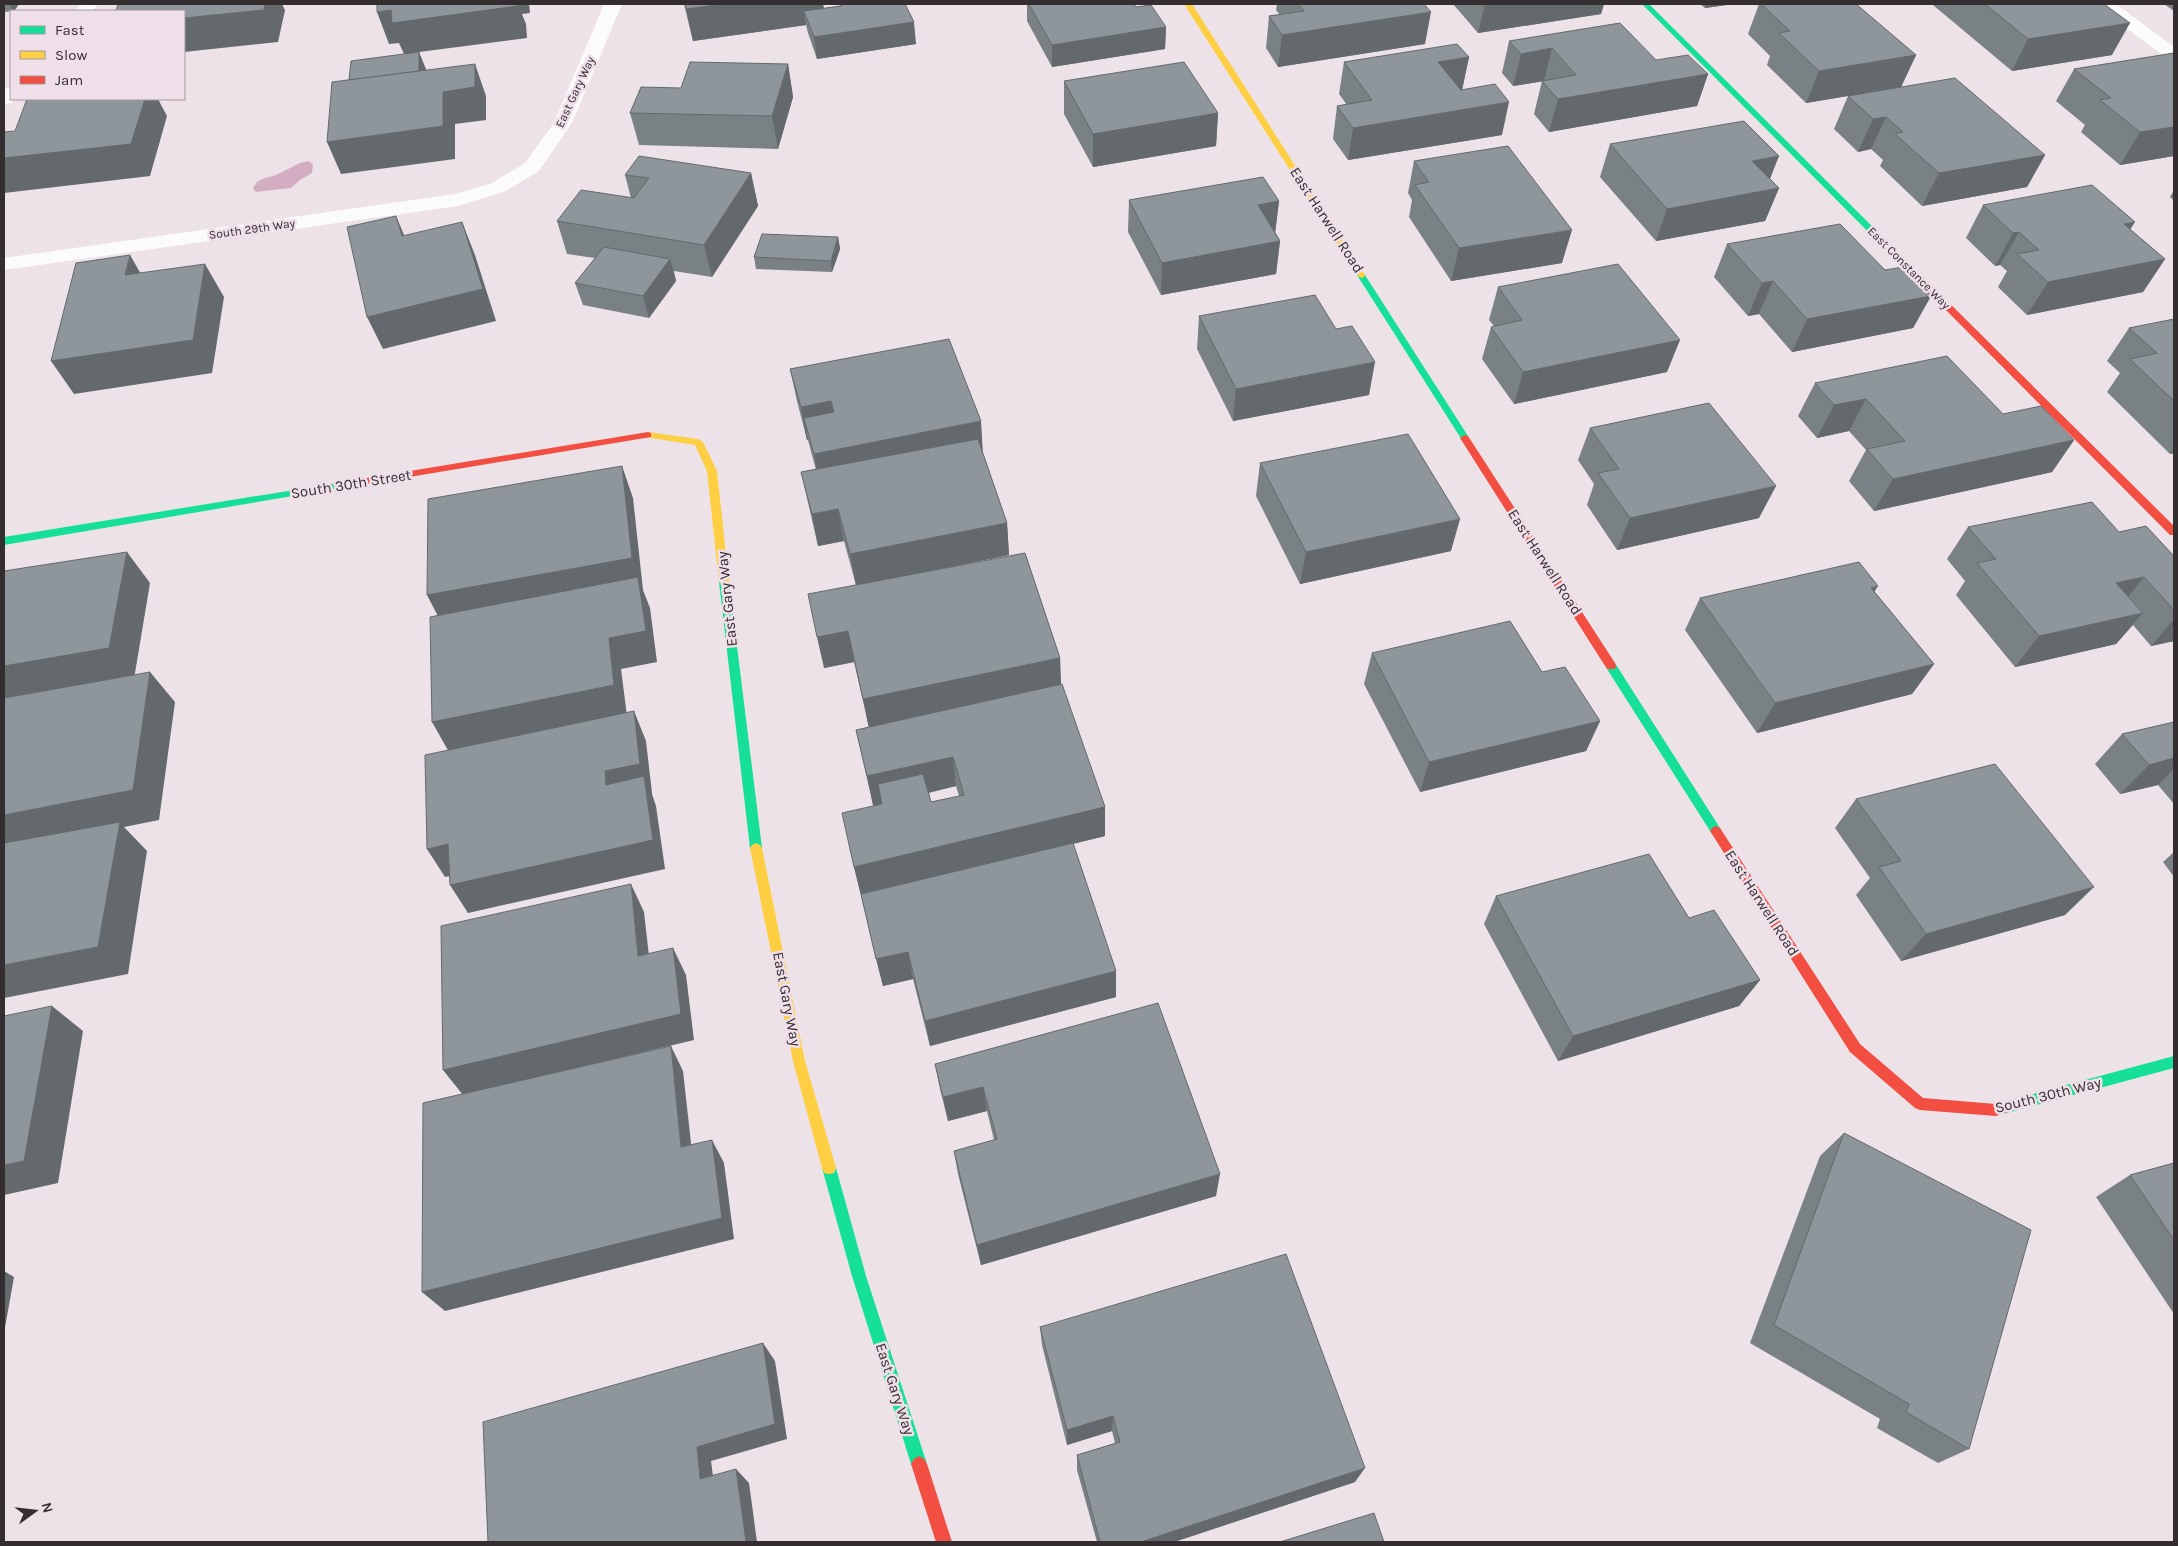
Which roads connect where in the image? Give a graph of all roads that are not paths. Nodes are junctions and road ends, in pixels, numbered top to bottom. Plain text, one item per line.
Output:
1 (613, 4) edge
2 (1188, 4) edge
3 (1645, 4) edge
4 (2105, 4) edge
5 (2174, 55) edge
6 (499, 187) joint
7 (4, 264) edge
8 (698, 442) joint
9 (2174, 532) edge
10 (4, 541) edge
11 (2174, 1062) edge
12 (1920, 1104) joint
13 (944, 1542) edge

1 - 6 street, East Gary Way
2 - 12 street, East Harwell Road
3 - 9 street, East Constance Way
4 - 5 street
6 - 7 street, South 29th Way
8 - 10 street, South 30th Street
8 - 13 street, East Gary Way
11 - 12 street, South 30th Way

